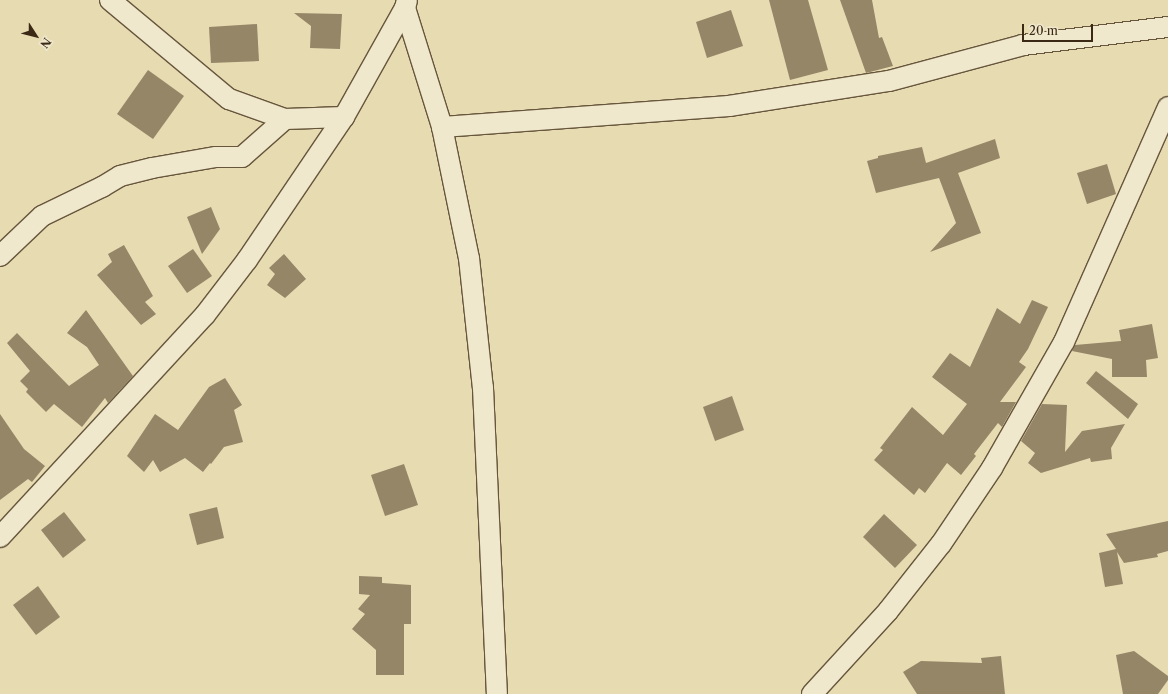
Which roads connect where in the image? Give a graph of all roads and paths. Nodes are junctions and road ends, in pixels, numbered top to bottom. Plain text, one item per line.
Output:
1 (110, 0) edge
2 (406, 4) edge
3 (1168, 27) edge
4 (1168, 107) edge
5 (344, 117) junction
6 (285, 119) junction
7 (442, 127) junction
8 (0, 256) edge
9 (0, 537) edge
10 (497, 694) edge
11 (812, 694) edge

1 - 6 street
2 - 5 street
2 - 7 street
3 - 7 street
4 - 11 street
5 - 6 street
5 - 9 street
6 - 8 street
7 - 10 street

